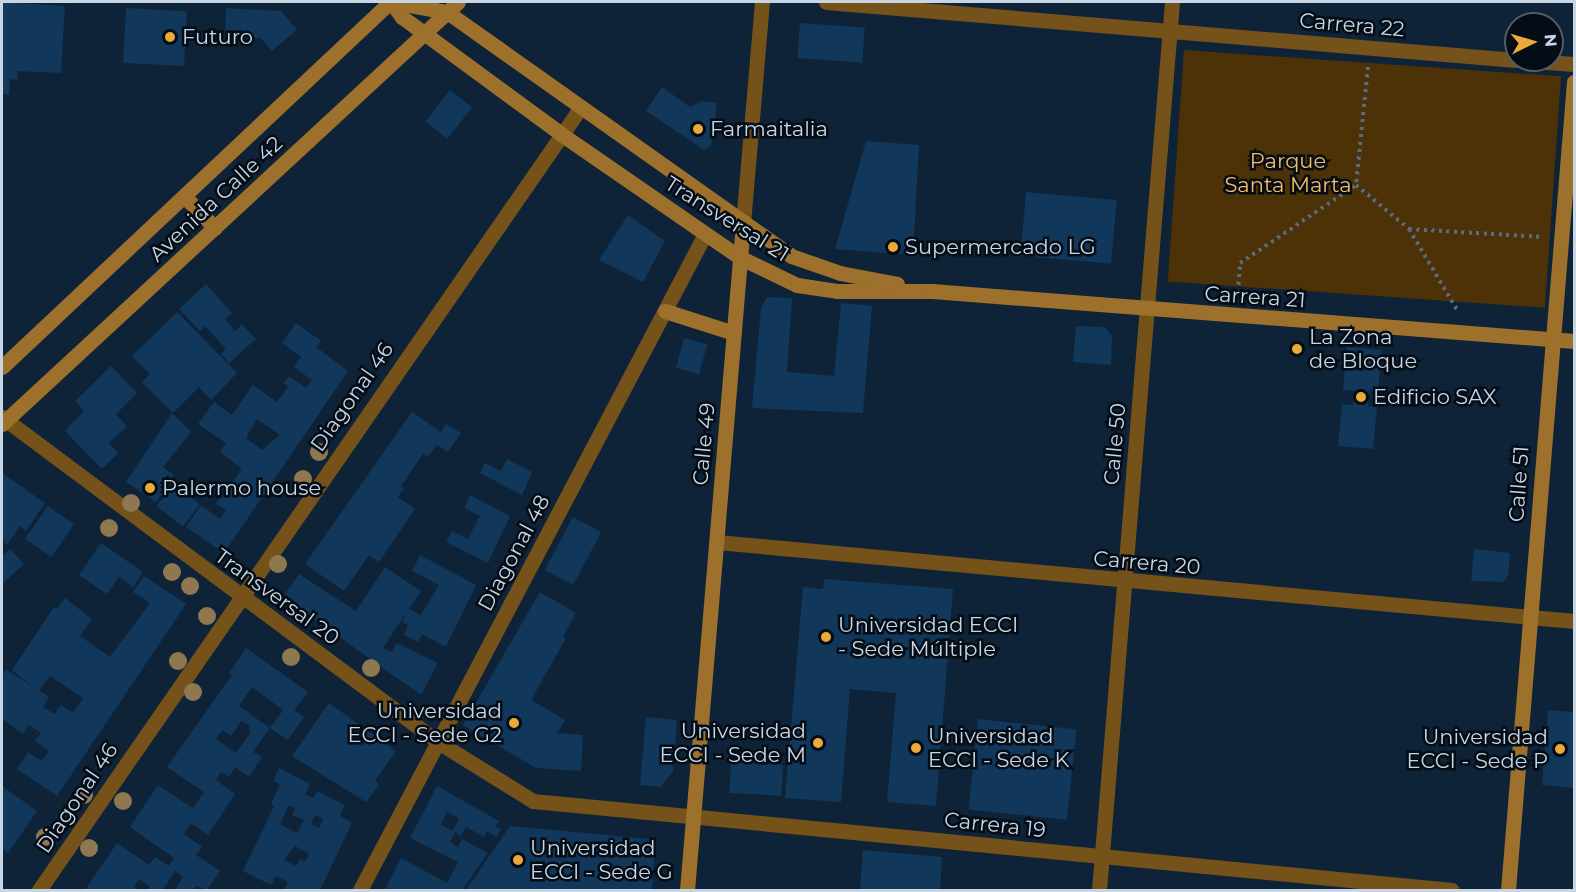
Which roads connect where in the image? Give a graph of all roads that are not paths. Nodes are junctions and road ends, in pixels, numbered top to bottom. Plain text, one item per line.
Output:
1 (391, 2) edge
2 (762, 2) edge
3 (826, 2) edge
4 (1172, 2) edge
5 (452, 7) edge
6 (1169, 32) junction
7 (424, 34) junction
8 (1504, 59) edge
9 (1575, 82) edge
10 (580, 107) junction
11 (561, 134) junction
12 (185, 197) junction
13 (743, 223) junction
14 (215, 228) junction
15 (705, 234) junction
16 (741, 258) junction
17 (932, 291) junction
18 (1147, 310) junction
19 (665, 311) junction
20 (734, 333) junction
21 (1551, 339) junction
22 (1575, 341) edge
23 (2, 367) edge
24 (3, 421) edge
25 (717, 542) junction
26 (1125, 582) junction
27 (240, 596) junction
28 (1529, 618) junction
29 (1575, 621) edge
30 (438, 742) junction
31 (533, 801) joint
32 (693, 816) junction
33 (1102, 856) junction
34 (39, 891) edge
35 (360, 891) edge
36 (687, 891) edge
37 (1099, 891) edge
38 (1452, 891) edge
39 (1508, 891) edge

1 - 5 street
1 - 7 street, Transversal 21
1 - 12 street, Avenida Calle 42
2 - 13 street, Calle 49
3 - 6 street, Carrera 22
4 - 6 street, Calle 50
5 - 7 street, Avenida Calle 42
5 - 10 street, Transversal 21
6 - 8 street, Carrera 22
6 - 18 street, Calle 50
7 - 11 street, Transversal 21
7 - 14 street, Avenida Calle 42
9 - 21 street, Calle 51
10 - 11 street, Diagonal 46
10 - 13 street, Transversal 21
11 - 15 street, Transversal 21
11 - 27 street, Diagonal 46
12 - 14 street
12 - 23 street, Avenida Calle 42
13 - 16 street, Calle 49
13 - 17 street, Transversal 21
14 - 24 street, Avenida Calle 42
15 - 16 street, Transversal 21
15 - 19 street, Diagonal 48
16 - 17 street, Transversal 21
16 - 20 street, Calle 49
17 - 18 street, Carrera 21
18 - 21 street, Carrera 21
18 - 26 street, Calle 50
19 - 20 street
19 - 30 street, Diagonal 48
20 - 25 street, Calle 49
21 - 22 street, Carrera 21
21 - 28 street, Calle 51
24 - 27 street, Transversal 20
25 - 26 street, Carrera 20
25 - 32 street, Calle 49
26 - 28 street, Carrera 20
26 - 33 street, Calle 50
27 - 30 street, Transversal 20
27 - 34 street, Diagonal 46
28 - 29 street, Carrera 20
28 - 39 street, Calle 51
30 - 31 street, Transversal 20
30 - 35 street, Diagonal 48
31 - 32 street, Carrera 19
32 - 33 street, Carrera 19
32 - 36 street, Calle 49
33 - 37 street, Calle 50
33 - 38 street, Carrera 19

